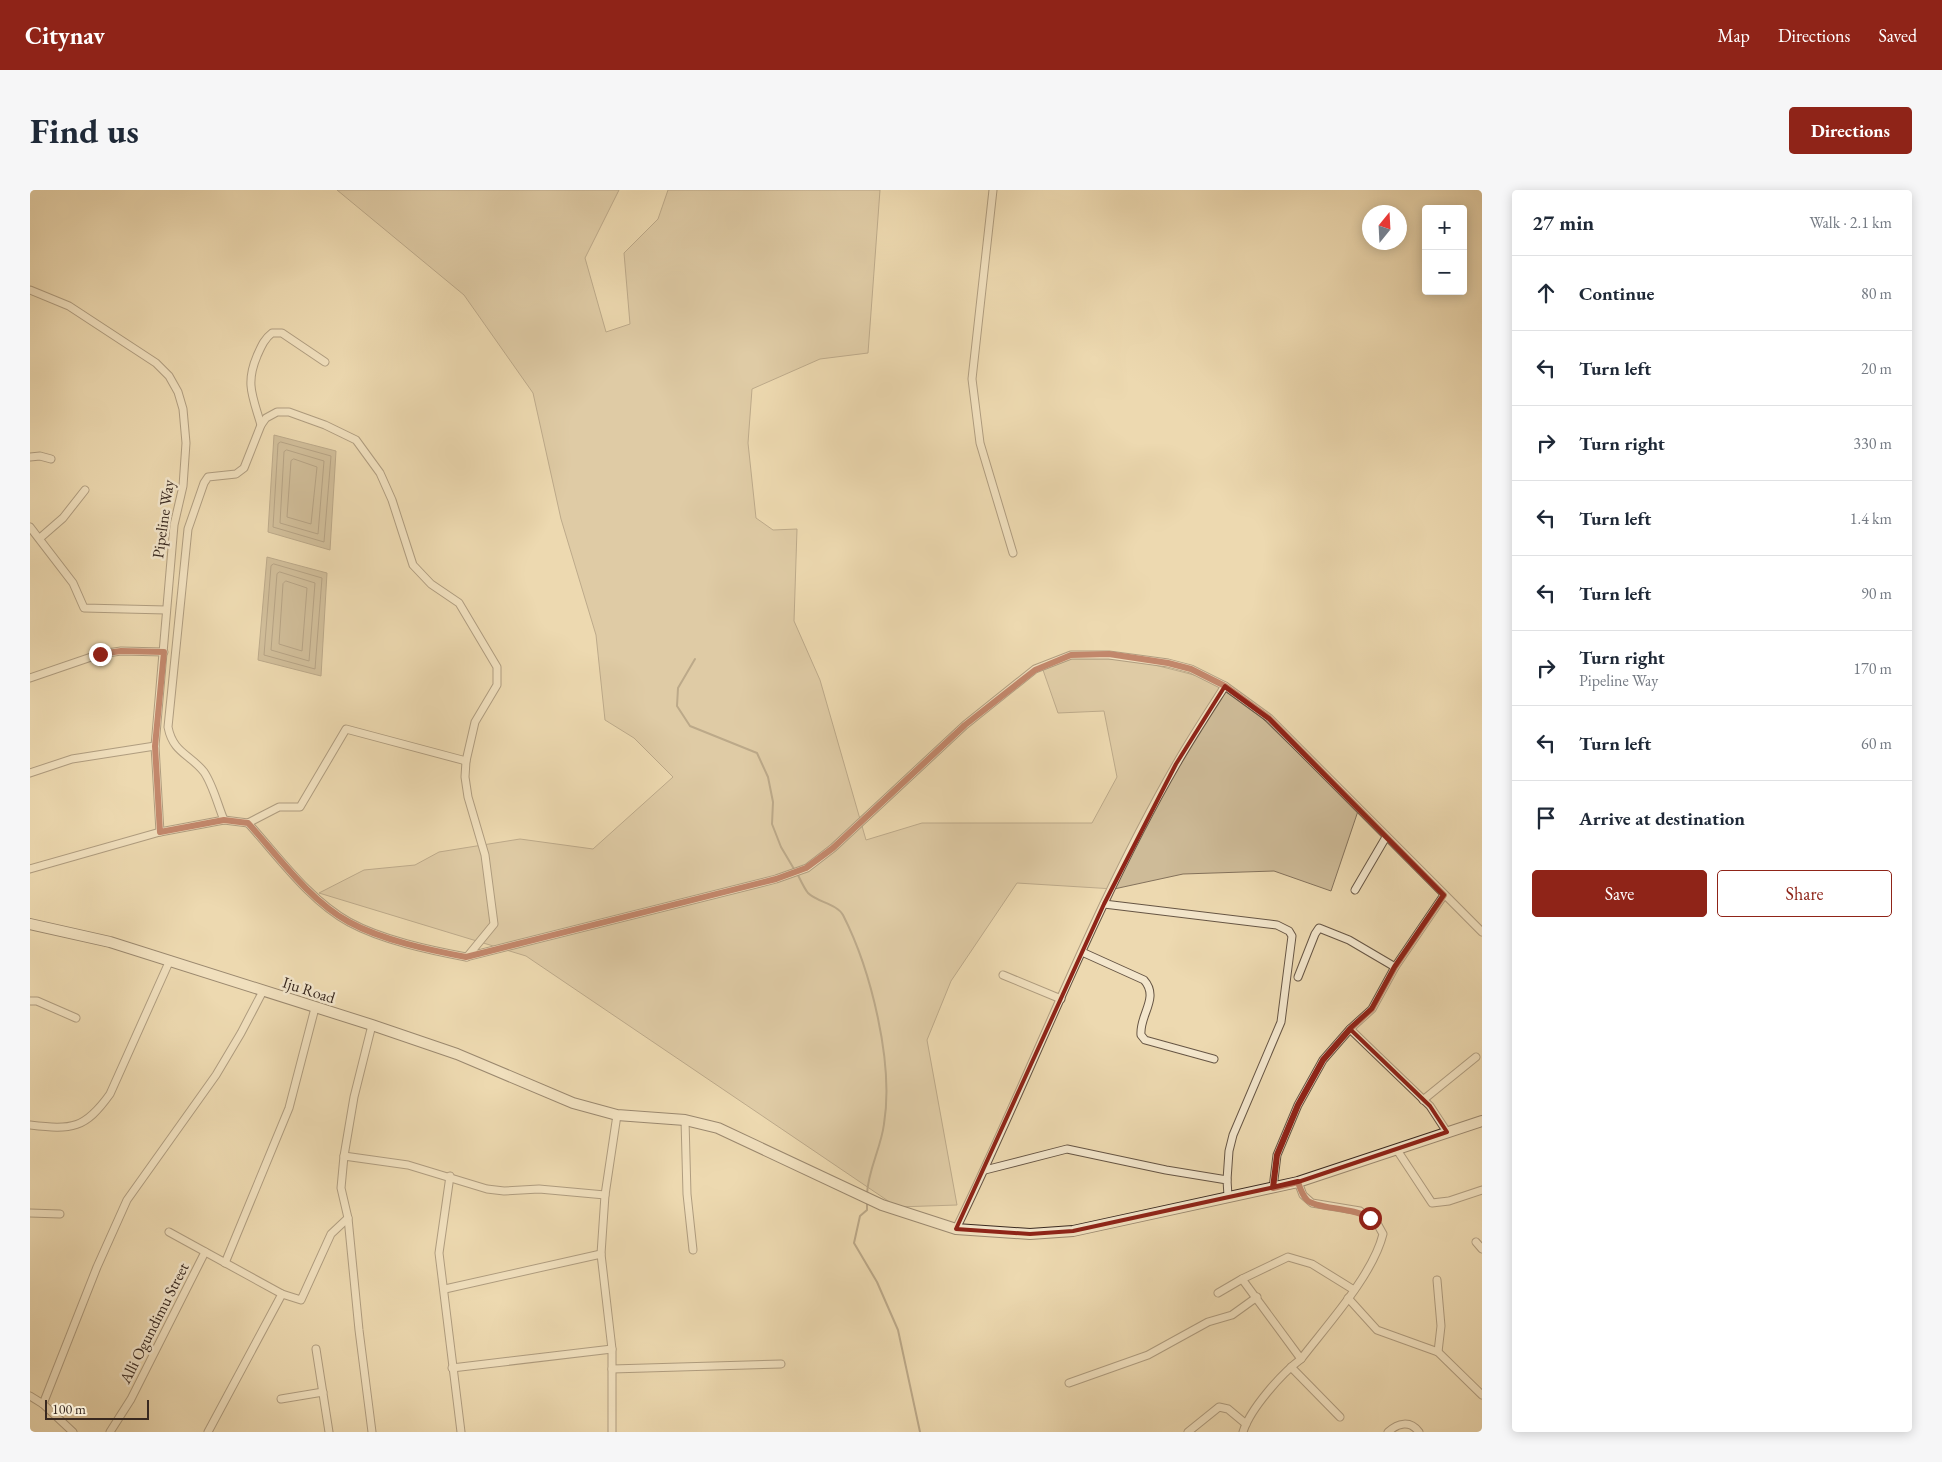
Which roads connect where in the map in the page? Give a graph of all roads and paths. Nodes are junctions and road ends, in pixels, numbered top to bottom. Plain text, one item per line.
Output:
1 (993, 190) edge
2 (30, 290) edge
3 (325, 362) dead end
4 (261, 425) junction
5 (30, 457) edge
6 (51, 459) dead end
7 (85, 490) dead end
8 (30, 527) edge
9 (40, 538) junction
10 (1013, 553) dead end
11 (166, 610) junction
12 (164, 652) junction
13 (30, 678) edge
14 (1225, 686) junction
15 (155, 746) junction
16 (466, 761) junction
17 (30, 773) edge
18 (224, 820) junction
19 (248, 823) junction
20 (160, 832) junction
21 (1386, 837) junction
22 (30, 869) edge
23 (1355, 890) dead end
24 (1444, 895) junction
25 (1104, 904) junction
26 (30, 924) edge
27 (1482, 932) edge
28 (1082, 952) junction
29 (466, 957) junction
30 (170, 960) junction
31 (1395, 967) junction
32 (1004, 975) dead end
33 (1298, 977) dead end
34 (263, 991) junction
35 (1061, 998) junction
36 (30, 1001) edge
37 (315, 1008) junction
38 (76, 1018) dead end
39 (372, 1025) junction
40 (1350, 1029) junction
41 (1476, 1058) dead end
42 (1214, 1059) dead end
43 (1423, 1100) junction
44 (617, 1115) junction
45 (685, 1120) junction
46 (1482, 1121) edge
47 (30, 1125) edge
48 (1447, 1132) junction
49 (1398, 1150) junction
50 (344, 1156) junction
51 (985, 1170) junction
52 (450, 1176) junction
53 (1227, 1180) junction
54 (1298, 1182) junction
55 (1273, 1188) junction
56 (1482, 1190) edge
57 (605, 1196) junction
58 (1228, 1196) junction
59 (30, 1213) edge
60 (60, 1214) dead end
61 (348, 1218) junction
62 (956, 1229) junction
63 (170, 1232) dead end
64 (1476, 1242) dead end
65 (1482, 1249) edge
66 (693, 1250) dead end
67 (205, 1252) junction
68 (601, 1254) junction
69 (226, 1263) junction
70 (1242, 1279) junction
71 (1438, 1280) dead end
72 (445, 1289) junction
73 (1354, 1290) junction
74 (1218, 1293) dead end
75 (282, 1294) junction
76 (1258, 1297) junction
77 (1348, 1298) junction
78 (316, 1349) dead end
79 (612, 1349) junction
80 (1438, 1352) junction
81 (1301, 1359) junction
82 (781, 1364) dead end
83 (1291, 1366) junction
84 (452, 1368) junction
85 (612, 1368) junction
86 (1069, 1383) dead end
87 (324, 1392) junction
88 (1482, 1395) edge
89 (30, 1396) edge
90 (281, 1399) dead end
91 (43, 1404) junction
92 (1340, 1417) dead end
93 (1246, 1424) junction
94 (65, 1429) edge
95 (73, 1432) edge
96 (110, 1432) edge
97 (208, 1432) edge
98 (329, 1432) edge
99 (372, 1432) edge
100 (461, 1432) edge
101 (612, 1432) edge
102 (1188, 1432) edge
103 (1243, 1432) edge
104 (1388, 1432) edge
105 (1419, 1432) edge

1 - 10 street
2 - 11 street, Pipeline Way
3 - 4 street
4 - 16 street
4 - 18 street
5 - 6 street
7 - 9 street
8 - 9 street
9 - 11 street
11 - 12 street, Pipeline Way
12 - 13 street
12 - 15 street, Pipeline Way
14 - 21 street
14 - 25 street
14 - 29 street
15 - 17 street
15 - 20 street, Pipeline Way
16 - 19 street
16 - 29 street
18 - 19 street
18 - 20 street
19 - 29 street
20 - 22 street
21 - 23 street
21 - 24 street
24 - 27 street
24 - 31 street
25 - 28 street
25 - 53 street
26 - 30 main road, Iju Road
28 - 35 street
28 - 42 street
30 - 34 main road, Iju Road
30 - 47 street
31 - 33 street
31 - 40 street
32 - 35 street
34 - 37 main road, Iju Road
34 - 91 street
35 - 51 street
36 - 38 street
37 - 39 main road, Iju Road
37 - 69 street
39 - 44 main road, Iju Road
39 - 50 street
40 - 43 street
40 - 55 street
41 - 43 street
43 - 48 street
44 - 45 main road, Iju Road
44 - 57 street
45 - 62 main road, Iju Road
45 - 66 street
46 - 48 main road, Iju Road
48 - 49 main road, Iju Road
49 - 54 main road, Iju Road
49 - 56 street
50 - 52 street
50 - 61 street
51 - 53 street
51 - 62 street
52 - 57 street
52 - 72 street
53 - 58 street
54 - 55 main road, Iju Road
54 - 73 street
55 - 58 main road, Iju Road
57 - 68 street
58 - 62 main road, Iju Road
59 - 60 street
61 - 75 street
61 - 99 street
63 - 67 street
64 - 65 street
67 - 69 street
67 - 96 street, Alli Ogundimu Street
68 - 72 street
68 - 79 street
69 - 75 street
70 - 73 street
70 - 74 street
70 - 76 street
71 - 80 street
72 - 84 street
73 - 77 street
75 - 97 street
76 - 81 street
76 - 86 street
77 - 80 street
77 - 81 street
78 - 87 street
79 - 84 street
79 - 85 street
80 - 88 street
81 - 83 street
82 - 85 street
83 - 92 street
83 - 93 street
84 - 100 street
85 - 101 street
87 - 90 street
87 - 98 street
89 - 91 street
91 - 94 street
93 - 102 street
93 - 103 street
94 - 95 street
104 - 105 street

